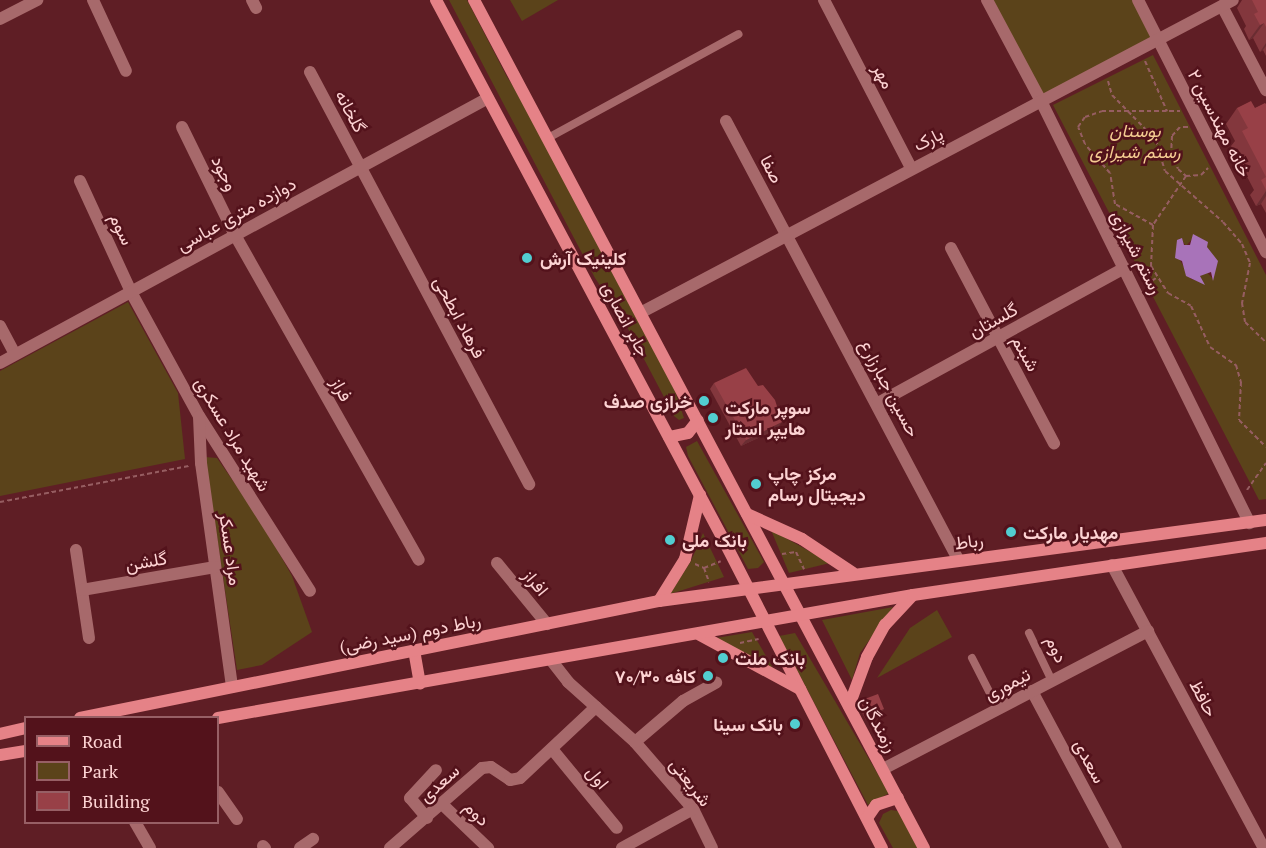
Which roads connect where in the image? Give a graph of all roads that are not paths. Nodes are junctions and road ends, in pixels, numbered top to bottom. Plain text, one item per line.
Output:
1 (37, 0) edge
2 (93, 0) edge
3 (436, 0) edge
4 (474, 0) edge
5 (825, 0) edge
6 (987, 0) edge
7 (1138, 0) edge
8 (1227, 3) edge
9 (0, 19) edge
10 (739, 34) dead end
11 (1159, 42) junction
12 (126, 70) dead end
13 (310, 72) dead end
14 (1266, 90) edge
15 (488, 98) junction
16 (1041, 100) junction
17 (726, 121) dead end
18 (182, 127) dead end
19 (548, 138) junction
20 (360, 167) junction
21 (911, 168) junction
22 (80, 181) dead end
23 (235, 235) junction
24 (787, 235) junction
25 (951, 248) dead end
26 (1266, 252) edge
27 (1125, 268) junction
28 (131, 291) junction
29 (642, 312) junction
30 (0, 326) edge
31 (997, 338) junction
32 (15, 354) junction
33 (0, 363) edge
34 (878, 403) junction
35 (199, 416) junction
36 (698, 420) junction
37 (669, 437) junction
38 (1054, 443) dead end
39 (529, 484) dead end
40 (700, 495) junction
41 (747, 513) junction
42 (1266, 520) edge
43 (1250, 523) junction
44 (1265, 545) edge
45 (76, 550) dead end
46 (418, 560) dead end
47 (958, 560) junction
48 (497, 563) dead end
49 (1112, 565) junction
50 (215, 567) junction
51 (853, 573) junction
52 (784, 584) junction
53 (748, 588) junction
54 (82, 590) junction
55 (310, 591) dead end
56 (913, 595) junction
57 (659, 601) junction
58 (802, 617) junction
59 (766, 623) junction
60 (547, 624) junction
61 (1148, 631) junction
62 (1029, 633) dead end
63 (699, 635) junction
64 (89, 638) dead end
65 (414, 650) junction
66 (972, 658) dead end
67 (550, 660) junction
68 (1052, 681) junction
69 (420, 683) junction
70 (716, 683) dead end
71 (232, 687) junction
72 (800, 689) junction
73 (1032, 691) junction
74 (849, 706) junction
75 (596, 707) junction
76 (998, 709) junction
77 (85, 716) edge
78 (219, 718) edge
79 (24, 728) edge
80 (0, 734) edge
81 (635, 742) junction
82 (552, 748) junction
83 (24, 751) edge
84 (0, 755) edge
85 (883, 769) junction
86 (436, 770) dead end
87 (219, 793) edge
88 (898, 798) junction
89 (442, 804) junction
90 (693, 809) junction
91 (427, 818) junction
92 (867, 818) junction
93 (237, 819) dead end
94 (136, 824) edge
95 (617, 828) dead end
96 (313, 839) dead end
97 (150, 848) edge
98 (300, 848) edge
99 (390, 848) edge
100 (488, 848) edge
101 (622, 848) edge
102 (712, 848) edge
103 (882, 848) edge
104 (924, 848) edge
105 (1116, 848) edge
106 (1264, 848) edge

1 - 9 street
2 - 12 street
3 - 15 main road, جابر انصاری
4 - 19 main road, جابر انصاری
5 - 21 street, مهر
6 - 16 street, رستم شیرازی
7 - 11 street, خانه مهندسین ۲
8 - 11 street, پارک
8 - 14 street
10 - 19 lane
11 - 16 street, پارک
11 - 26 street, خانه مهندسین ۲
13 - 20 street, گلخانه
15 - 20 street, دوازده متری عباسی
15 - 37 main road, جابر انصاری
16 - 21 street, پارک
16 - 27 street, رستم شیرازی
17 - 24 street, صفا
18 - 23 street, وجود
19 - 29 main road, جابر انصاری
20 - 23 street, دوازده متری عباسی
20 - 39 street, فرهاد ابطحی
21 - 24 street, پارک
22 - 28 street, سوم
23 - 28 street, دوازده متری عباسی
23 - 46 street, فراز
24 - 29 street, پارک
24 - 34 street, حسین جبارزارع
25 - 31 street, شبنم
27 - 31 street, گلستان
27 - 43 street, رستم شیرازی
28 - 32 street, دوازده متری عباسی
28 - 35 street, شهید مراد عسکری
29 - 36 main road, جابر انصاری
30 - 32 street
31 - 34 street, گلستان
31 - 38 street, شبنم
32 - 33 street, دوازده متری عباسی
34 - 47 street, حسین جبارزارع
35 - 50 street, مراد عسکر
35 - 55 street, شهید مراد عسکری
36 - 37 main road
36 - 41 main road, جابر انصاری
37 - 40 main road, جابر انصاری
40 - 53 main road, جابر انصاری
40 - 57 main road
41 - 51 main road
41 - 52 main road, جابر انصاری
42 - 43 main road, رباط
43 - 47 main road, رباط
44 - 49 main road
45 - 54 street
47 - 51 main road, رباط
48 - 60 street, افراز
49 - 56 main road
49 - 61 street, حافظ
50 - 54 street, گلشن
50 - 71 street, مراد عسکر
51 - 52 main road, رباط
52 - 53 main road, رباط
52 - 58 main road, جابر انصاری
53 - 57 main road, رباط دوم (سید رضی)
53 - 59 main road, جابر انصاری
54 - 64 street
56 - 58 main road
56 - 74 main road
57 - 60 main road, رباط دوم (سید رضی)
58 - 59 main road
58 - 74 main road, رزمندگان
59 - 63 main road
59 - 72 main road
60 - 65 main road, رباط دوم (سید رضی)
61 - 68 street, تیموری
61 - 106 street, حافظ
62 - 68 lane, دوم
63 - 67 main road
63 - 72 main road
65 - 69 main road
65 - 71 main road, رباط دوم (سید رضی)
66 - 76 lane
67 - 69 main road
67 - 75 street, شریعتی
68 - 73 street, تیموری
69 - 78 main road
70 - 81 street
71 - 77 main road, رباط دوم (سید رضی)
72 - 92 main road
73 - 76 street, تیموری
73 - 105 street, سعدی
74 - 85 main road, رزمندگان
75 - 81 street, شریعتی
75 - 82 street, سعدی
76 - 85 street, تیموری
79 - 80 main road
81 - 90 street, شریعتی
82 - 89 street, سعدی
82 - 95 street, اول
83 - 84 main road
85 - 88 main road, رزمندگان
86 - 91 street
87 - 93 street
88 - 92 main road
88 - 104 main road, رزمندگان
89 - 91 street, سعدی
89 - 100 street, دوم
90 - 101 street
90 - 102 street, شریعتی
91 - 99 street, سعدی
92 - 103 main road
94 - 97 street
96 - 98 street

